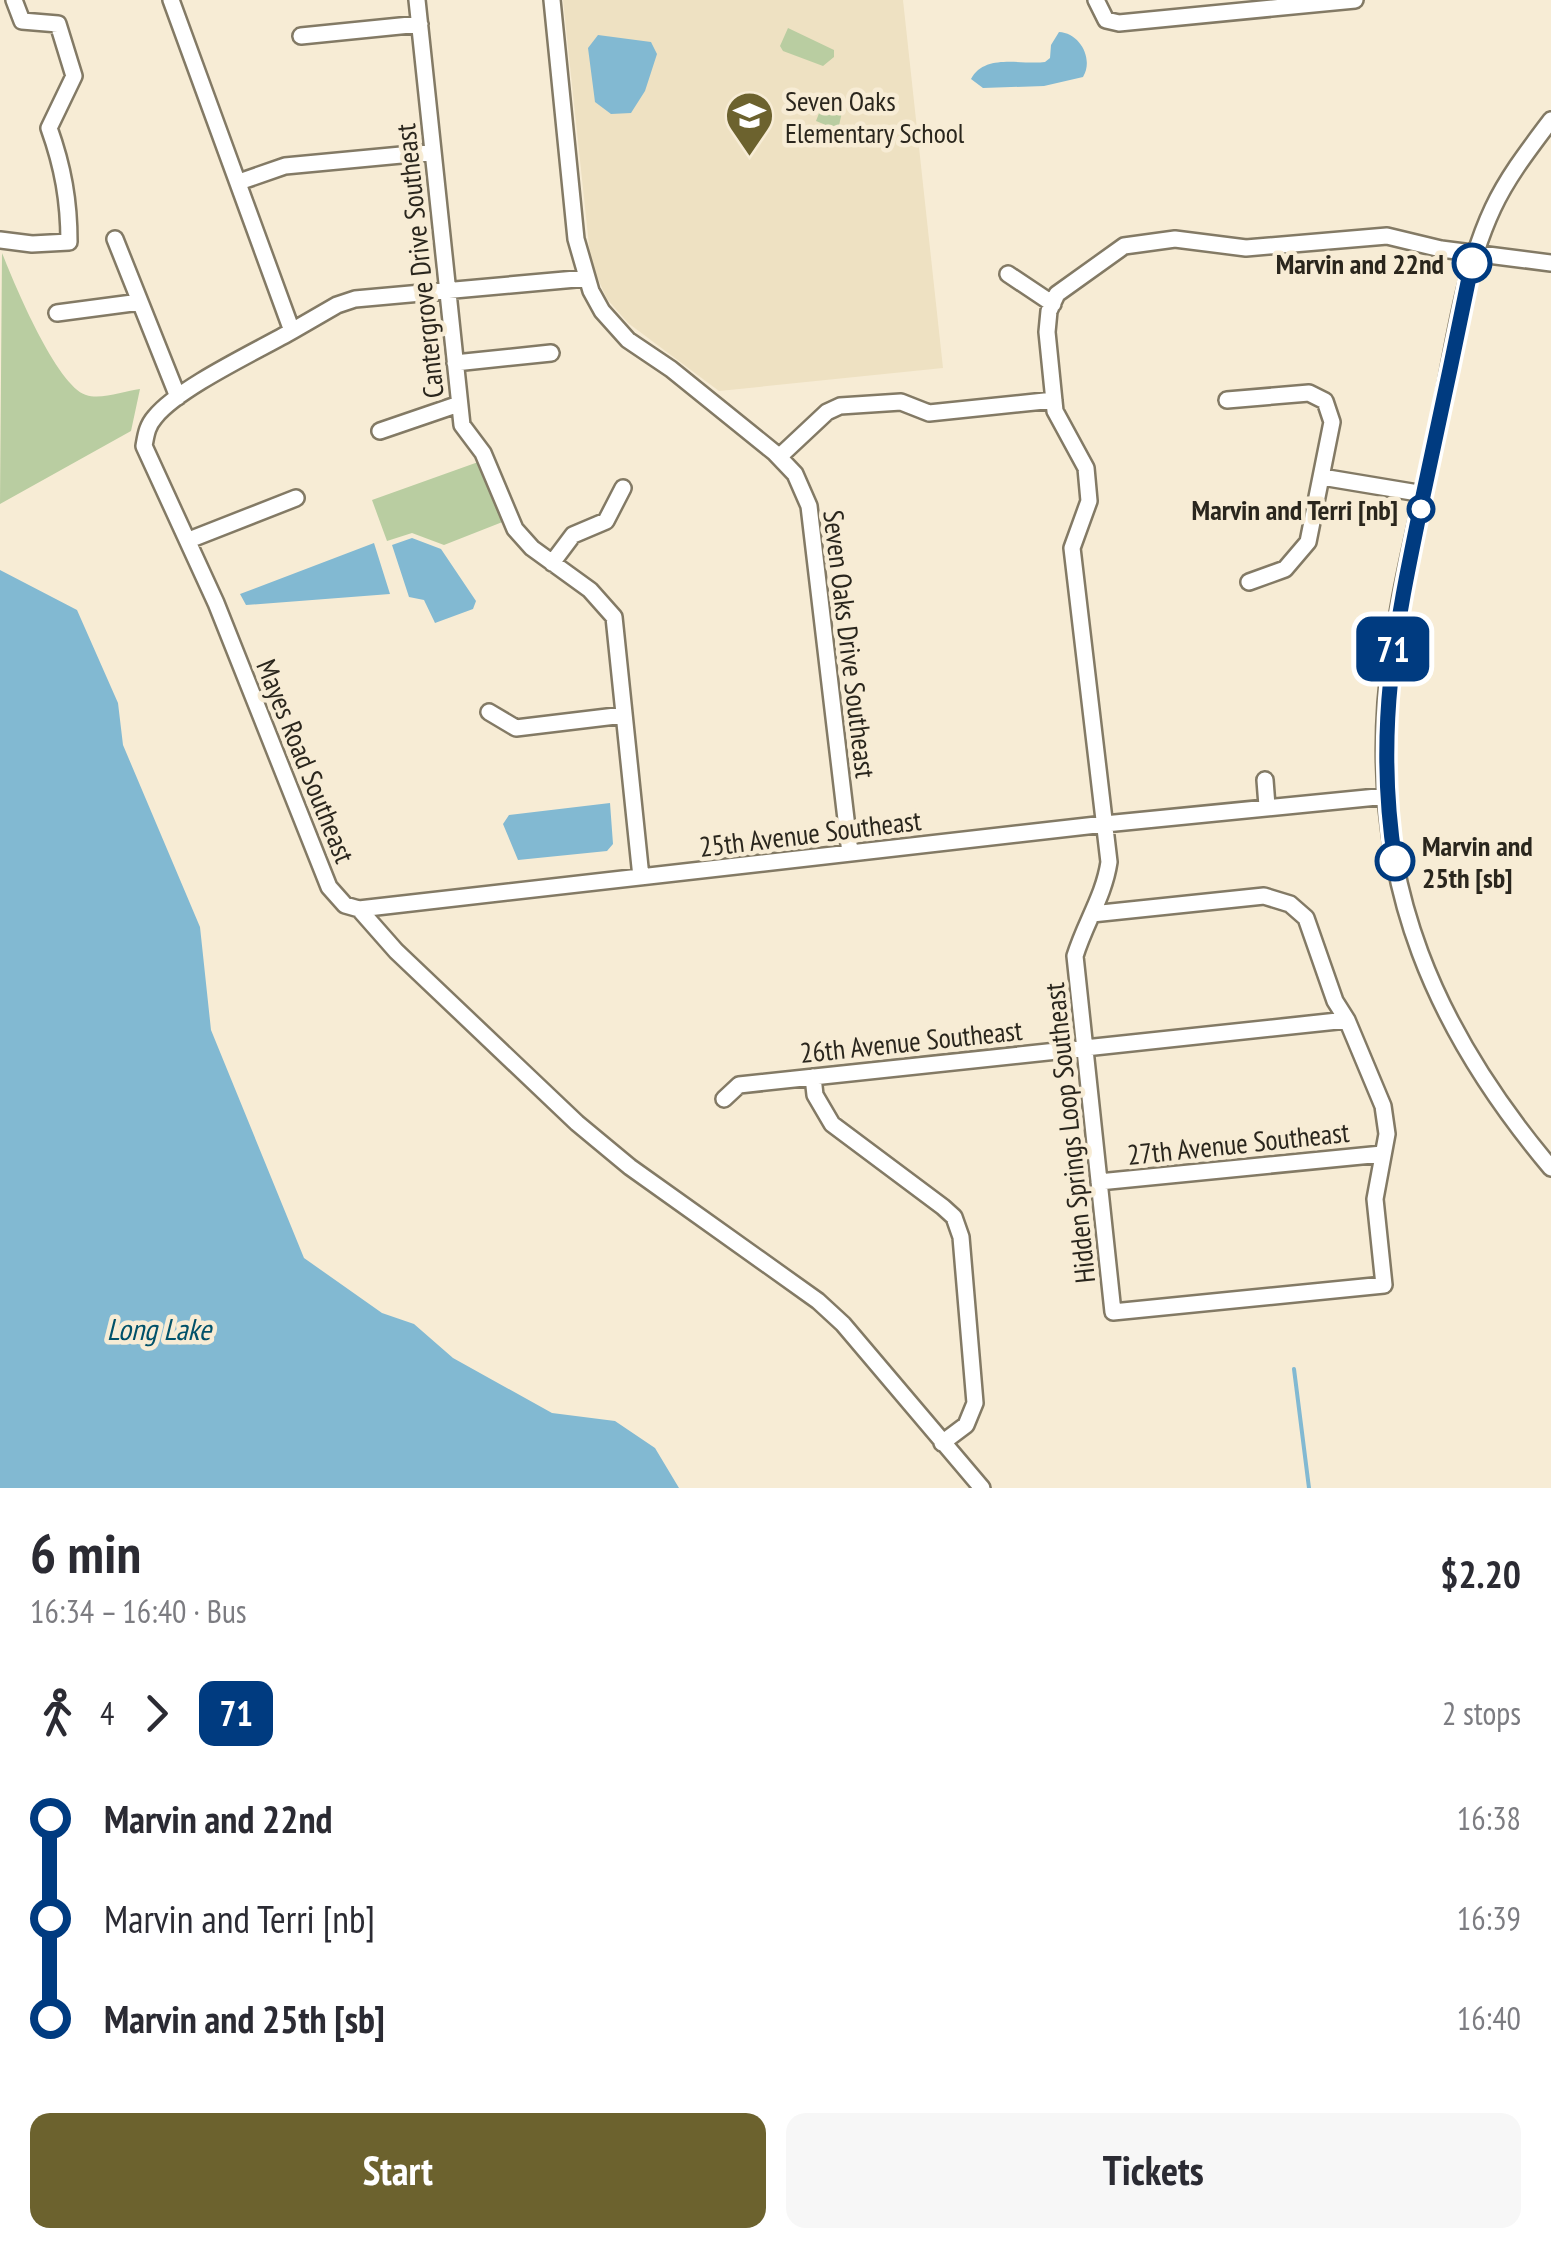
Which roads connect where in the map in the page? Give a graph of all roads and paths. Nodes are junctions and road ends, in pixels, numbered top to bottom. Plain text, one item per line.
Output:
1 (14, 0) edge
2 (172, 0) edge
3 (417, 0) edge
4 (552, 0) edge
5 (1096, 0) edge
6 (1355, 0) edge
7 (1327, 1) edge
8 (1211, 8) edge
9 (420, 24) junction
10 (301, 36) dead end
11 (1551, 120) edge
12 (433, 152) junction
13 (240, 182) junction
14 (115, 239) dead end
15 (0, 240) edge
16 (1476, 252) junction
17 (1551, 263) edge
18 (1008, 274) dead end
19 (587, 278) junction
20 (447, 290) junction
21 (140, 302) junction
22 (1053, 304) junction
23 (56, 313) dead end
24 (292, 331) junction
25 (551, 352) dead end
26 (455, 363) junction
27 (178, 397) junction
28 (1054, 400) junction
29 (1227, 400) dead end
30 (459, 404) junction
31 (380, 430) dead end
32 (779, 457) junction
33 (1322, 477) junction
34 (623, 488) dead end
35 (1424, 494) junction
36 (296, 498) dead end
37 (189, 540) junction
38 (552, 562) junction
39 (1250, 582) dead end
40 (490, 712) dead end
41 (624, 715) junction
42 (1265, 780) dead end
43 (1387, 796) junction
44 (1267, 806) junction
45 (1105, 824) junction
46 (850, 853) junction
47 (641, 878) junction
48 (359, 909) junction
49 (1092, 914) junction
50 (1346, 1020) junction
51 (1086, 1048) junction
52 (813, 1077) junction
53 (724, 1098) dead end
54 (1382, 1154) junction
55 (1551, 1168) edge
56 (1099, 1182) junction
57 (942, 1443) junction
58 (982, 1488) edge

1 - 15 street
2 - 13 street
3 - 9 street, Cantergrove Drive Southeast
4 - 19 street, Seven Oaks Drive Southeast
5 - 8 street
6 - 7 street
7 - 8 street
9 - 10 street
9 - 12 street, Cantergrove Drive Southeast
11 - 16 street
12 - 13 street
12 - 20 street, Cantergrove Drive Southeast
13 - 24 street
14 - 21 street
16 - 17 street
16 - 22 street
16 - 35 street
18 - 22 street
19 - 20 street, Mayes Road Southeast
19 - 32 street, Seven Oaks Drive Southeast
20 - 24 street, Mayes Road Southeast
20 - 26 street, Cantergrove Drive Southeast
21 - 23 street
21 - 27 street
22 - 28 street, Hidden Springs Loop Southeast
24 - 27 street, Mayes Road Southeast
25 - 26 street
26 - 30 street, Cantergrove Drive Southeast
27 - 37 street, Mayes Road Southeast
28 - 32 street
28 - 45 street, Hidden Springs Loop Southeast
29 - 33 street
30 - 31 street
30 - 38 street, Cantergrove Drive Southeast
32 - 46 street, Seven Oaks Drive Southeast
33 - 35 street
33 - 39 street
34 - 38 street
35 - 43 street
36 - 37 street
37 - 48 street, Mayes Road Southeast
38 - 41 street, Cantergrove Drive Southeast
40 - 41 street
41 - 47 street, Cantergrove Drive Southeast
42 - 44 street
43 - 44 street, 25th Avenue Southeast
43 - 55 street
44 - 45 street, 25th Avenue Southeast
45 - 46 street, 25th Avenue Southeast
45 - 49 street, Hidden Springs Loop Southeast
46 - 47 street, 25th Avenue Southeast
47 - 48 street, 25th Avenue Southeast
48 - 57 street, Mayes Road Southeast
49 - 50 street, Hidden Springs Loop Southeast
49 - 51 street, Hidden Springs Loop Southeast
50 - 51 street, 26th Avenue Southeast
50 - 54 street, Hidden Springs Loop Southeast
51 - 52 street, 26th Avenue Southeast
51 - 56 street, Hidden Springs Loop Southeast
52 - 53 street, 26th Avenue Southeast
52 - 57 street
54 - 56 street, 27th Avenue Southeast
54 - 56 street, Hidden Springs Loop Southeast
57 - 58 street, Mayes Road Southeast

